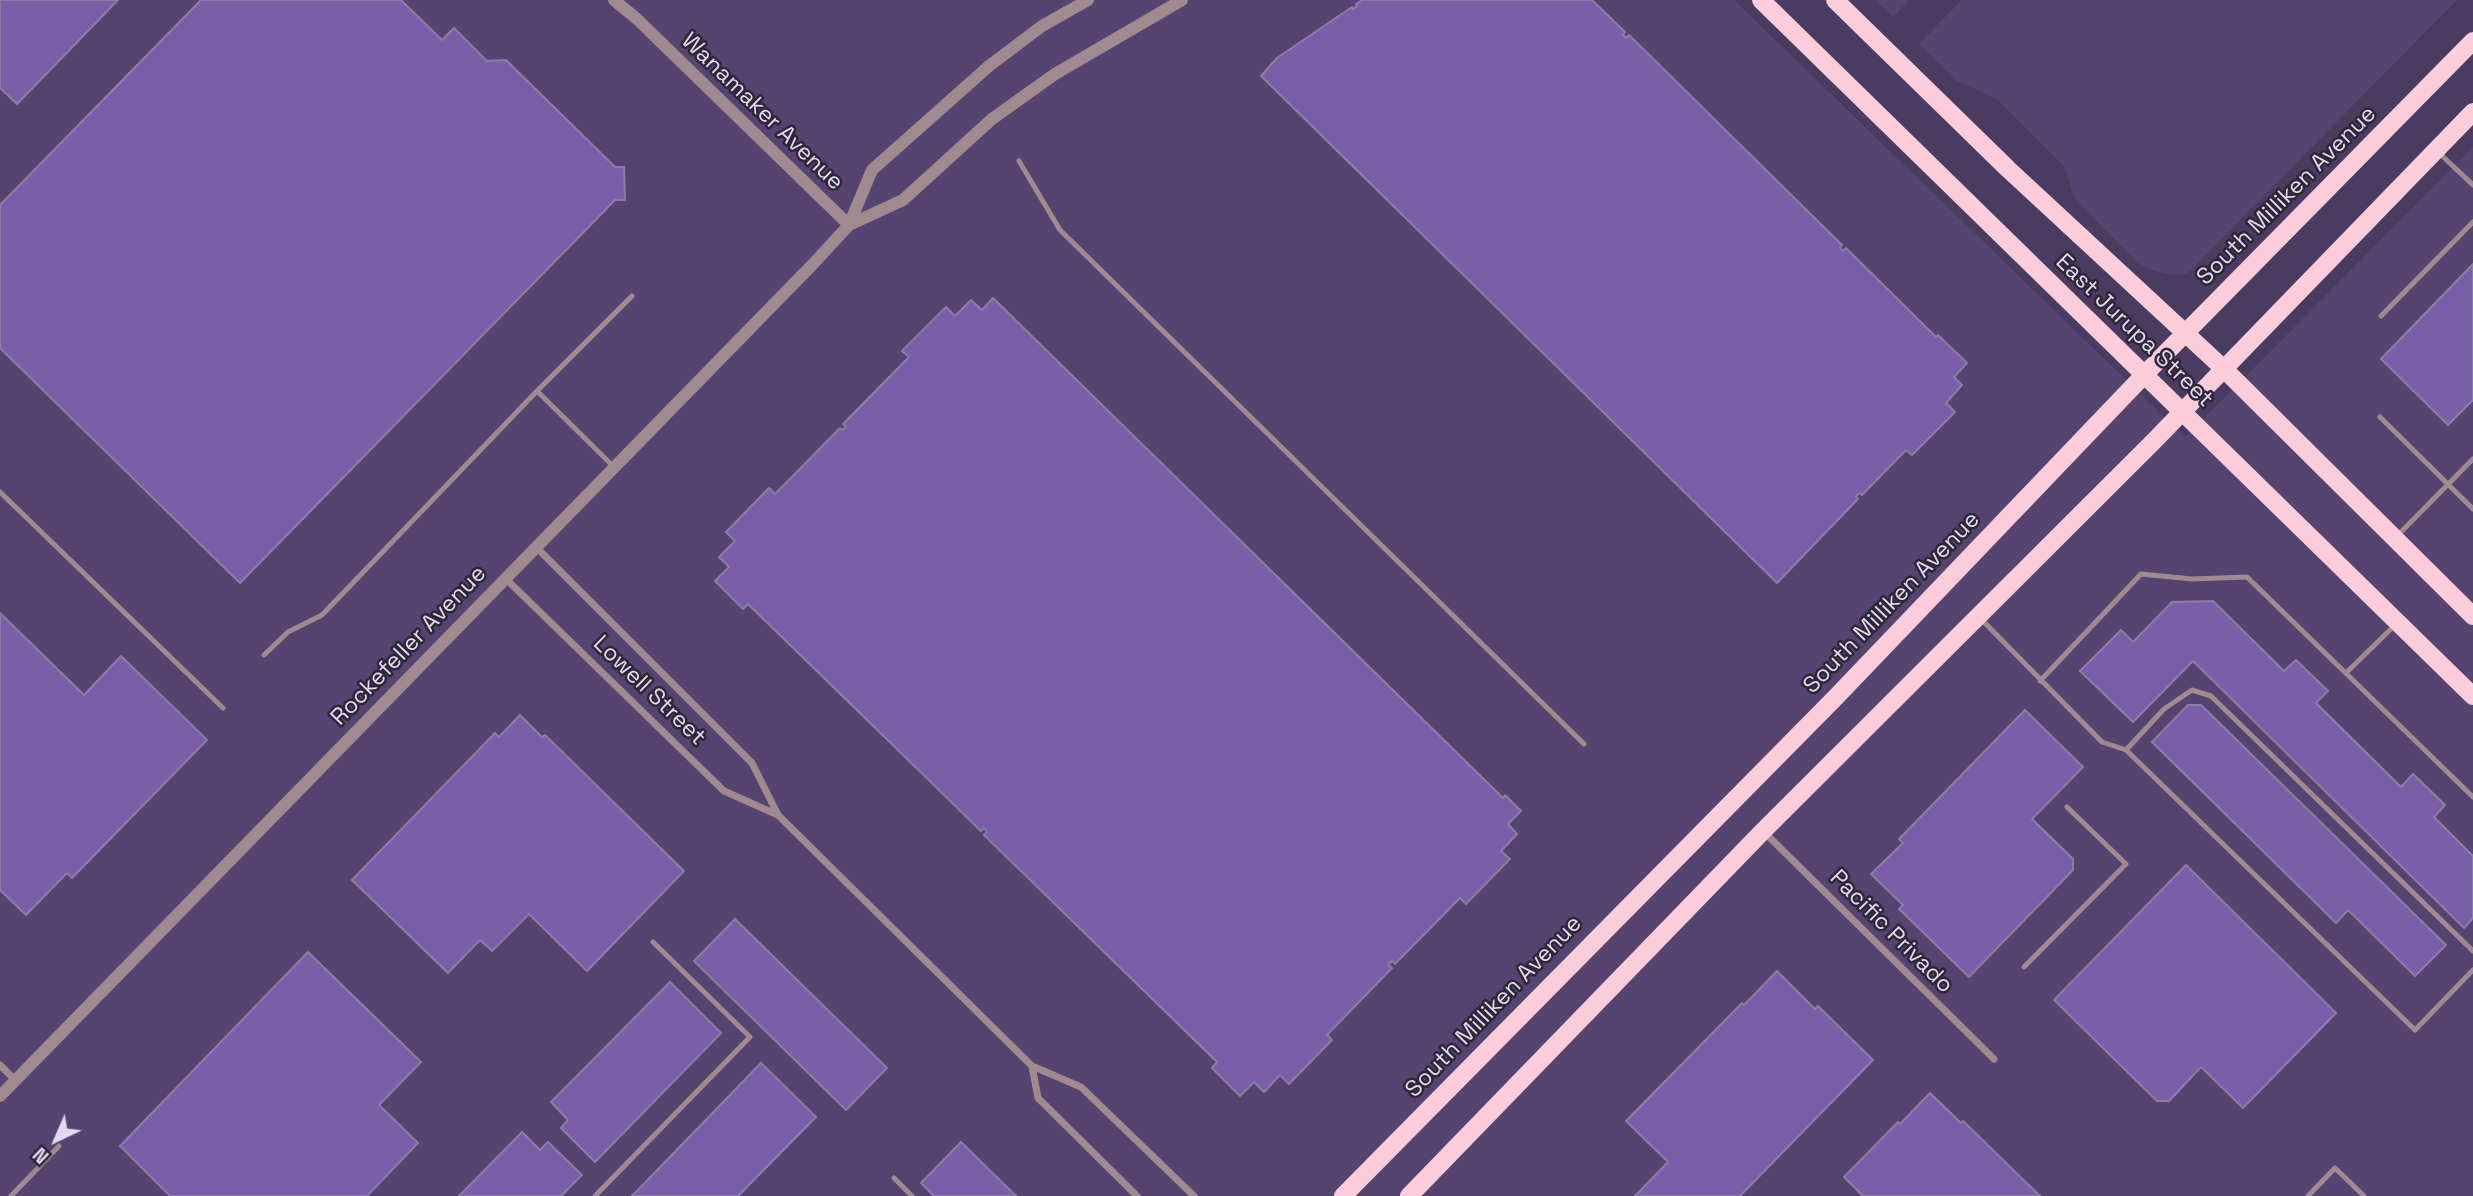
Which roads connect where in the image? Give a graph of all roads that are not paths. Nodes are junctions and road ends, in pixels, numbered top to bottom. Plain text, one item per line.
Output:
1 (614, 0) edge
2 (1088, 0) edge
3 (1182, 0) edge
4 (1761, 0) edge
5 (1835, 0) edge
6 (2473, 41) edge
7 (2473, 112) edge
8 (2436, 150) junction
9 (1019, 161) dead end
10 (2473, 185) edge
11 (2473, 222) edge
12 (849, 226) junction
13 (632, 296) dead end
14 (2381, 316) dead end
15 (2185, 333) junction
16 (2224, 369) junction
17 (2144, 375) junction
18 (537, 391) junction
19 (2182, 412) junction
20 (2380, 417) dead end
21 (2473, 459) edge
22 (614, 467) junction
23 (2448, 485) junction
24 (0, 492) edge
25 (2473, 509) edge
26 (2395, 538) junction
27 (536, 547) junction
28 (505, 578) junction
29 (1978, 616) junction
30 (2473, 616) edge
31 (2397, 623) junction
32 (264, 655) dead end
33 (2346, 673) junction
34 (2040, 681) junction
35 (2473, 696) edge
36 (223, 708) dead end
37 (1584, 744) dead end
38 (2126, 750) junction
39 (2473, 797) edge
40 (2067, 807) dead end
41 (778, 815) junction
42 (1763, 831) junction
43 (653, 942) dead end
44 (2473, 951) edge
45 (2024, 967) dead end
46 (2473, 970) edge
47 (1994, 1059) dead end
48 (0, 1065) edge
49 (1032, 1066) junction
50 (16, 1080) junction
51 (0, 1096) edge
52 (60, 1146) dead end
53 (894, 1178) dead end
54 (11, 1196) edge
55 (595, 1196) edge
56 (912, 1196) edge
57 (1137, 1196) edge
58 (1194, 1196) edge
59 (1343, 1196) edge
60 (1409, 1196) edge
61 (2308, 1196) edge
62 (2364, 1196) edge

1 - 12 street, Wanamaker Avenue
2 - 12 street, Rockefeller Avenue
3 - 12 street, Rockefeller Avenue
4 - 17 main road, East Jurupa Street
5 - 15 main road, East Jurupa Street
6 - 15 main road, South Milliken Avenue
7 - 8 main road
8 - 10 lane
8 - 16 main road
9 - 37 lane
11 - 14 lane
12 - 22 street, Rockefeller Avenue
13 - 18 lane
15 - 16 main road, East Jurupa Street
15 - 17 main road, South Milliken Avenue
16 - 19 main road
16 - 26 main road, East Jurupa Street
17 - 19 main road, East Jurupa Street
17 - 59 main road, South Milliken Avenue
18 - 22 lane
18 - 32 lane
19 - 29 main road
19 - 31 main road, East Jurupa Street
20 - 23 lane
21 - 23 lane
22 - 27 street, Rockefeller Avenue
23 - 25 lane
23 - 26 lane
24 - 36 lane
26 - 30 main road, East Jurupa Street
27 - 28 street, Rockefeller Avenue
27 - 41 street, Lowell Street
28 - 41 street, Lowell Street
28 - 50 street, Rockefeller Avenue
29 - 34 lane
29 - 42 main road
31 - 33 lane
31 - 35 main road, East Jurupa Street
33 - 34 lane
33 - 39 lane
34 - 38 lane
38 - 44 lane
38 - 46 lane
40 - 45 lane
41 - 49 street, Lowell Street
42 - 47 street, Pacific Privado
42 - 60 main road
43 - 55 lane
48 - 50 street
49 - 57 street
49 - 58 street, Lowell Street
50 - 51 street, Rockefeller Avenue
52 - 54 lane
53 - 56 lane
61 - 62 lane

